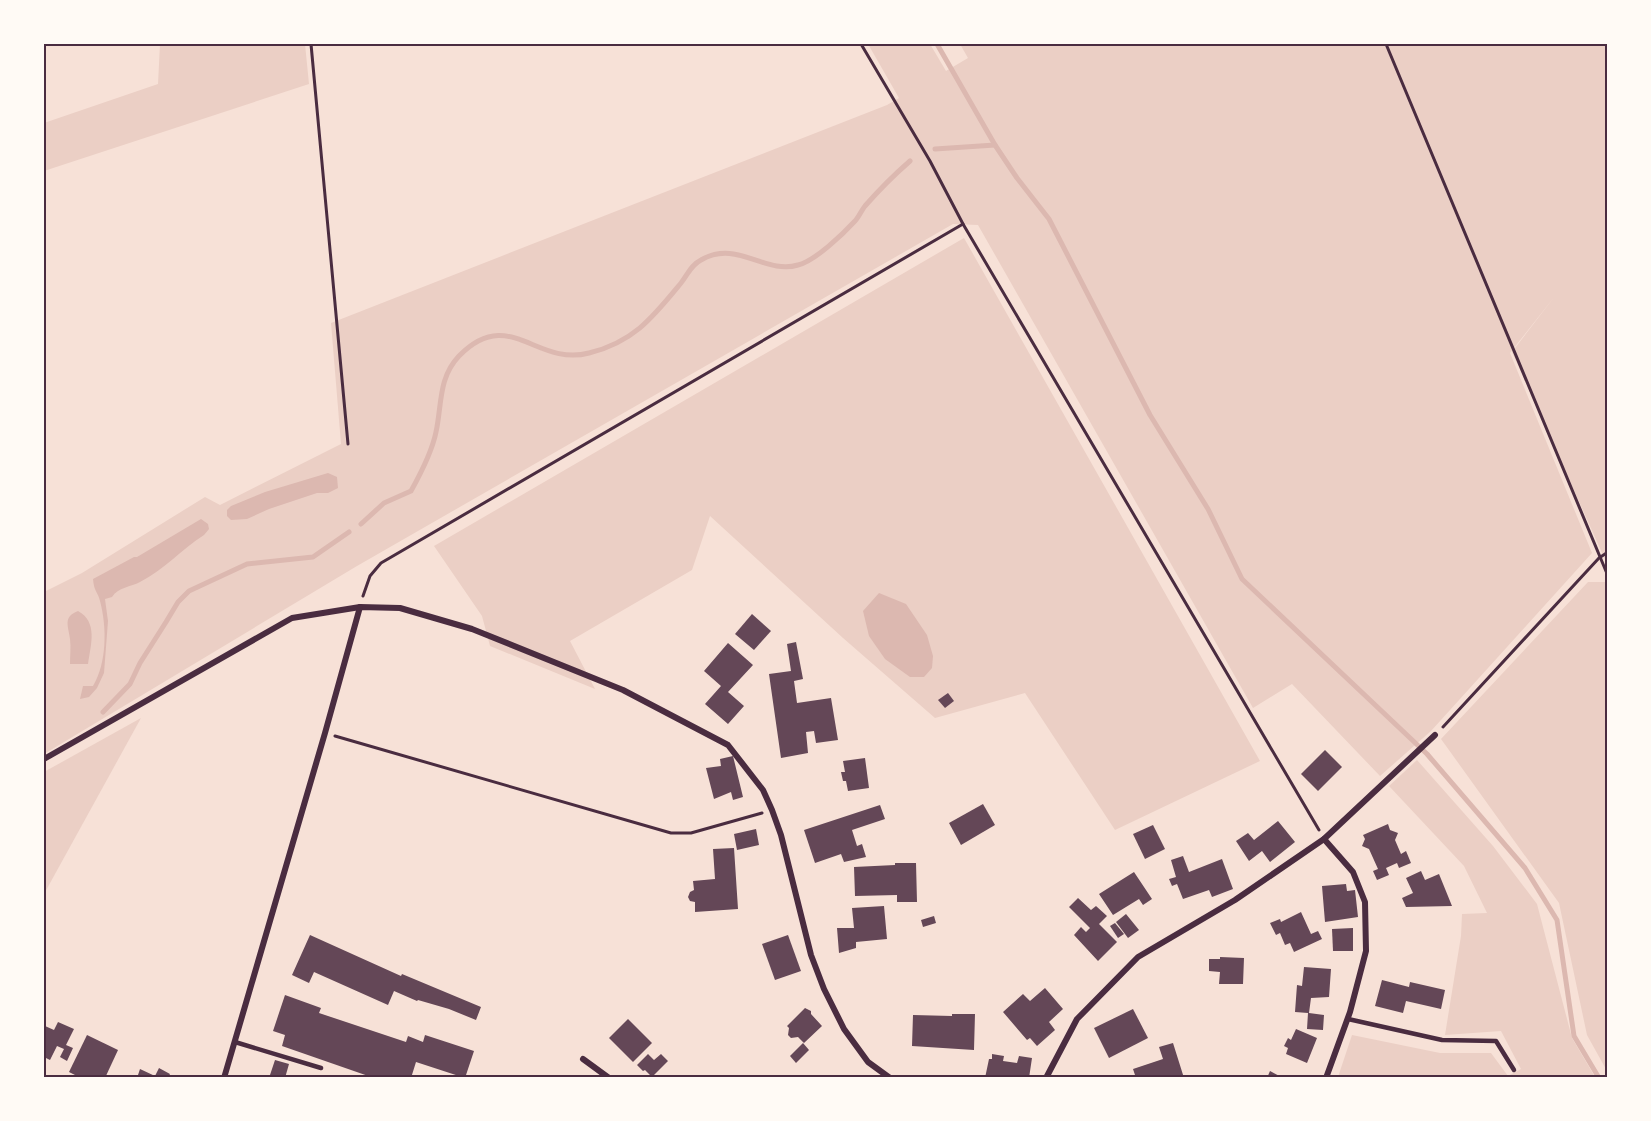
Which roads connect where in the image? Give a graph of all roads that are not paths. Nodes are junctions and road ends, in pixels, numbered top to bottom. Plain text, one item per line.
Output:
1 (360, 607) junction
2 (1435, 735) road end
3 (44, 759) edge
4 (1324, 839) junction
5 (1348, 1019) junction
6 (235, 1042) junction
7 (583, 1059) dead end
8 (321, 1068) dead end
9 (1514, 1070) dead end
10 (224, 1077) edge
11 (609, 1077) edge
12 (890, 1077) edge
13 (1046, 1077) edge
14 (1326, 1077) edge

1 - 3 street
1 - 6 street
1 - 12 street
2 - 4 street
4 - 5 street
4 - 13 street
5 - 9 lane
5 - 14 street
6 - 8 lane
6 - 10 street
7 - 11 street

